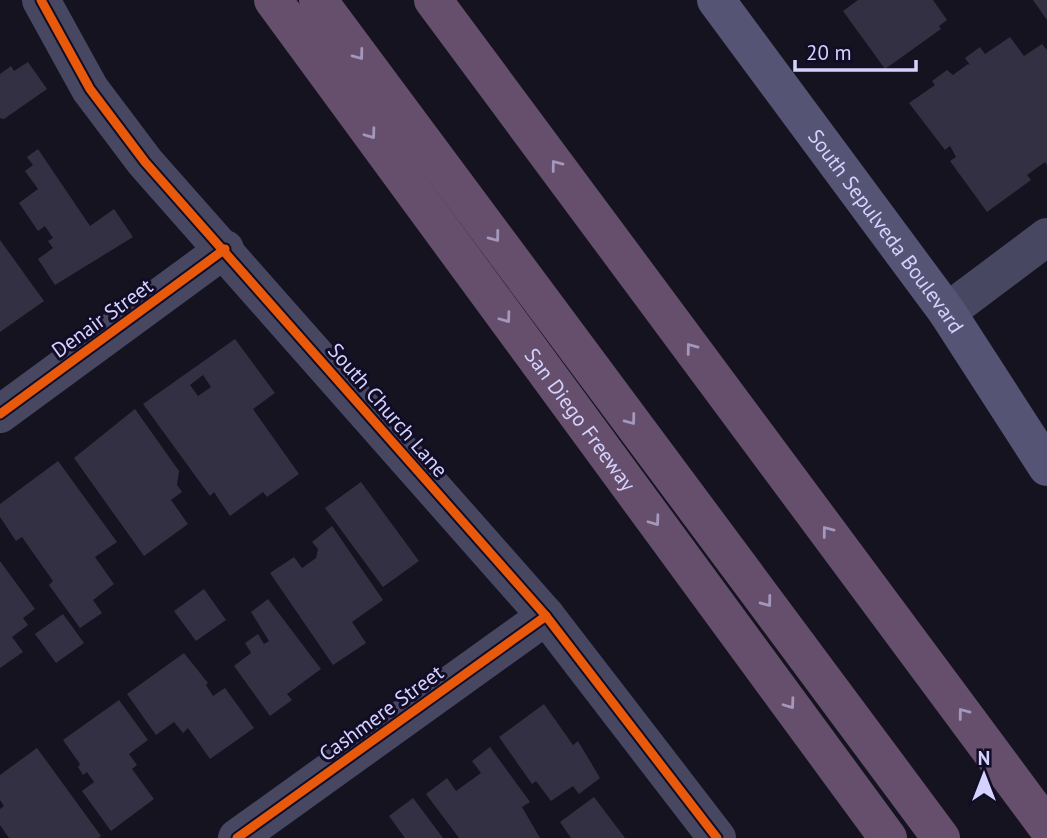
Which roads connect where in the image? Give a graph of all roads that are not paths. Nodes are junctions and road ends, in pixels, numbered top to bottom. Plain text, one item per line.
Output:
1 (41, 0) edge
2 (273, 0) edge
3 (318, 0) edge
4 (433, 0) edge
5 (716, 0) edge
6 (1047, 237) edge
7 (225, 249) junction
8 (947, 312) junction
9 (0, 414) edge
10 (1047, 467) edge
11 (546, 616) junction
12 (1047, 827) edge
13 (237, 838) edge
14 (717, 838) edge
15 (888, 838) edge
16 (941, 838) edge

1 - 7 street, South Church Lane
2 -> 15 highway, San Diego Freeway
3 -> 16 highway
12 -> 4 highway
5 - 8 main road, South Sepulveda Boulevard
6 - 8 street
7 - 9 street, Denair Street
7 - 11 street, South Church Lane
8 - 10 main road, South Sepulveda Boulevard
11 - 13 street, Cashmere Street
11 - 14 street, South Church Lane

